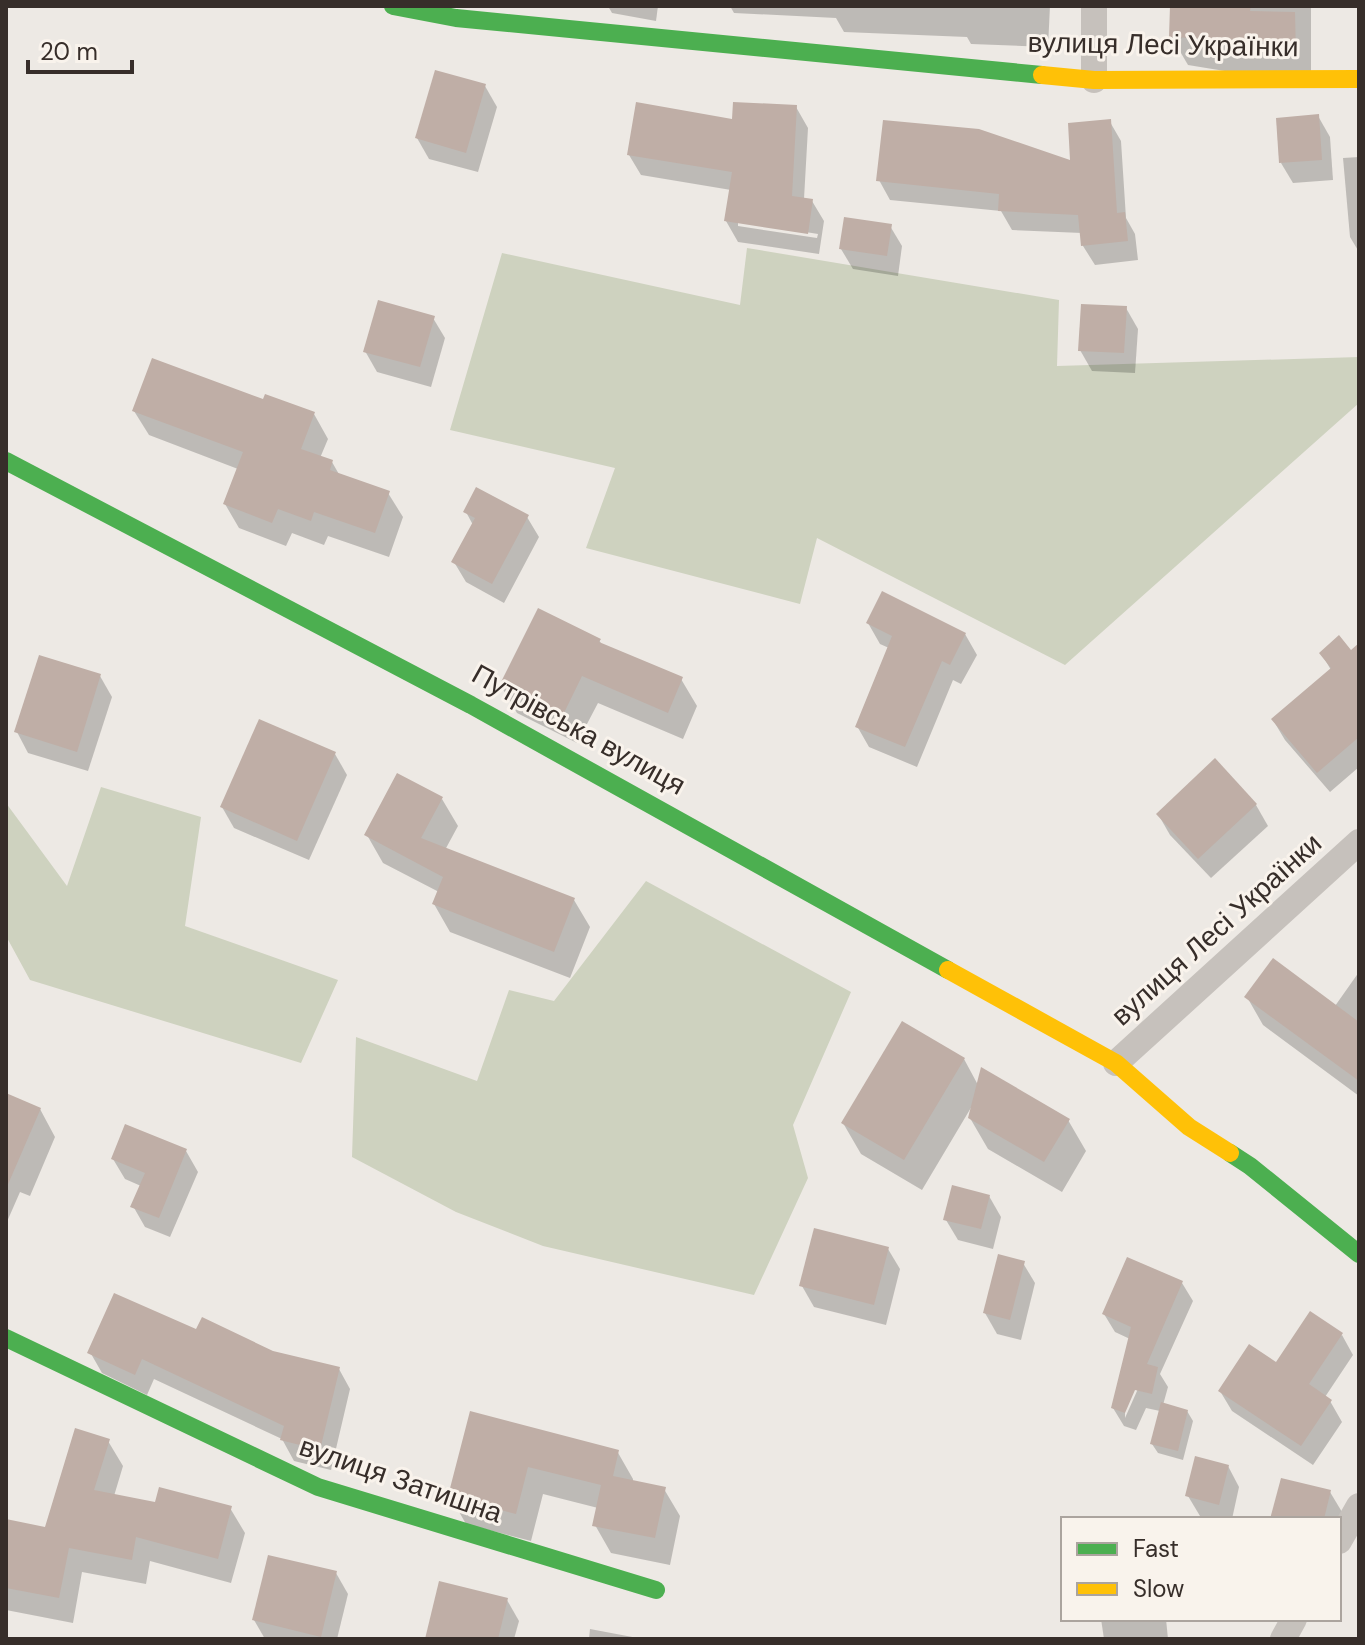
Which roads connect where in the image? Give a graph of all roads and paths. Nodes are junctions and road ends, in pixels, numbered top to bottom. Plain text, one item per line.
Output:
1 (393, 6) edge
2 (1094, 6) edge
3 (457, 12) edge
4 (1359, 79) edge
5 (1094, 80) junction
6 (6, 461) edge
7 (1359, 842) edge
8 (1116, 1063) junction
9 (1359, 1254) edge
10 (6, 1338) edge
11 (1359, 1506) edge
12 (1341, 1538) edge
13 (656, 1590) dead end
14 (1293, 1621) edge
15 (1283, 1639) edge

1 - 3 street, вулиця Лесі Українки
2 - 5 street
3 - 5 street, вулиця Лесі Українки
4 - 5 street, вулиця Лесі Українки
6 - 8 street, Путрівська вулиця
7 - 8 street, вулиця Лесі Українки
8 - 9 street, Путрівська вулиця
10 - 13 street, вулиця Затишна
11 - 12 street
14 - 15 street

